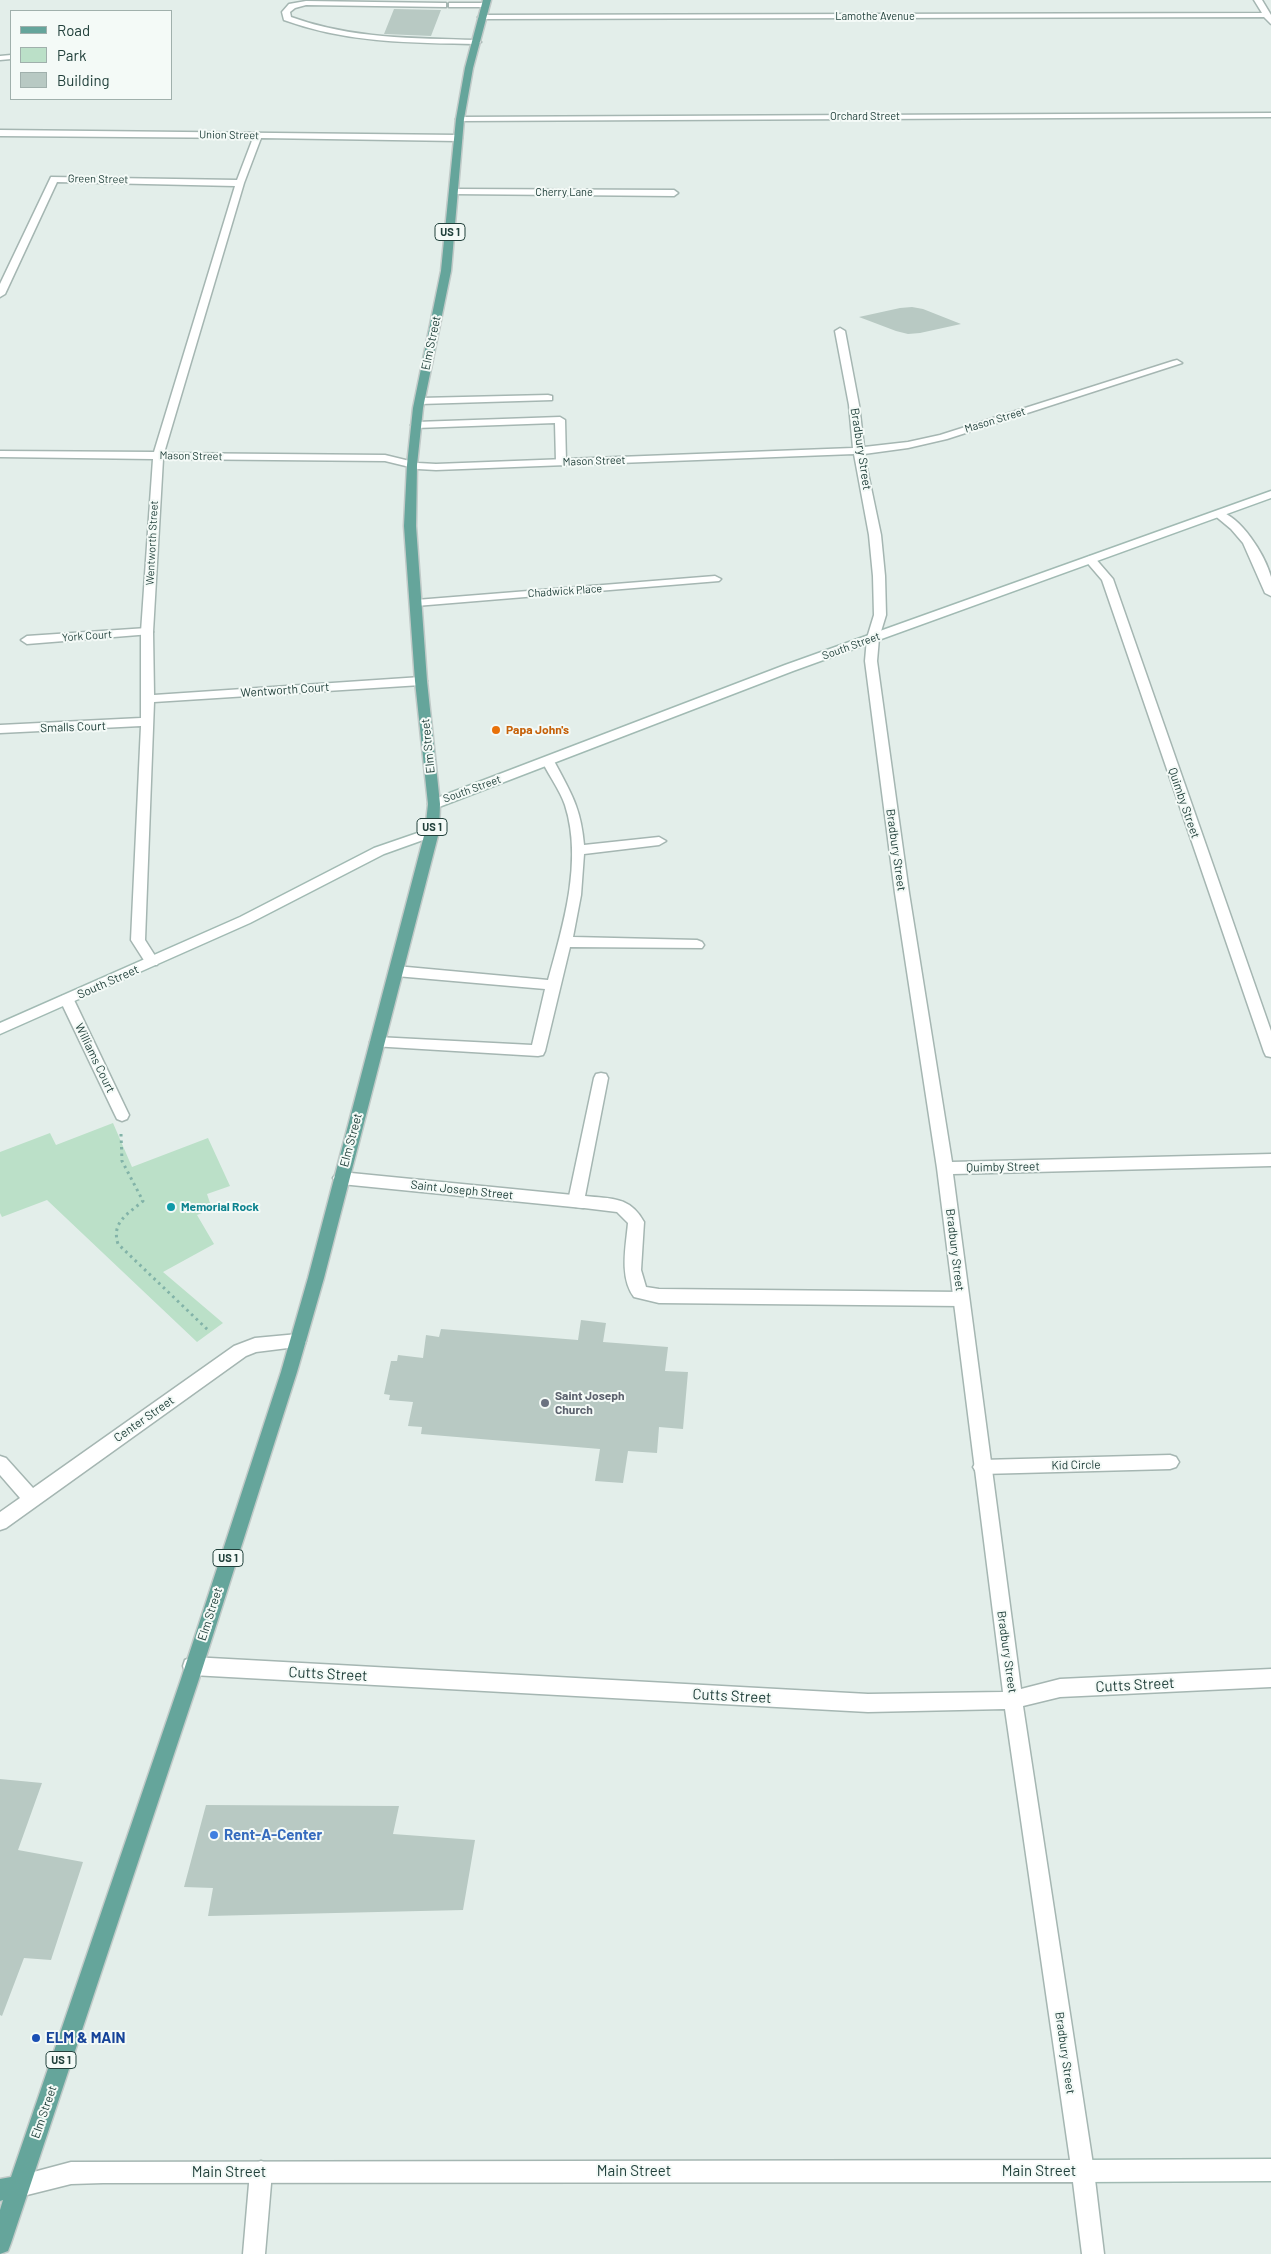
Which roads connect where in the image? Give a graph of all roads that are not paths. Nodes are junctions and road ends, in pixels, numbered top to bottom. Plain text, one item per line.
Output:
1 (1258, 0) edge
2 (486, 3) edge
3 (482, 17) junction
4 (1269, 19) edge
5 (476, 42) junction
6 (1271, 115) edge
7 (460, 119) junction
8 (0, 133) edge
9 (258, 135) junction
10 (458, 138) junction
11 (240, 183) junction
12 (455, 192) junction
13 (674, 192) dead end
14 (0, 294) edge
15 (840, 331) dead end
16 (1177, 363) dead end
17 (548, 398) dead end
18 (420, 400) junction
19 (416, 425) junction
20 (858, 451) junction
21 (0, 454) edge
22 (158, 456) junction
23 (561, 462) junction
24 (412, 465) junction
25 (1271, 494) edge
26 (1218, 514) junction
27 (1090, 559) junction
28 (715, 579) dead end
29 (1271, 593) edge
30 (416, 603) junction
31 (147, 632) junction
32 (873, 638) junction
33 (27, 640) dead end
34 (421, 680) junction
35 (148, 699) junction
36 (146, 722) junction
37 (0, 729) edge
38 (548, 761) junction
39 (434, 804) junction
40 (432, 832) junction
41 (659, 841) dead end
42 (579, 850) junction
43 (566, 942) junction
44 (697, 945) dead end
45 (152, 962) junction
46 (396, 971) junction
47 (553, 985) junction
48 (67, 1000) junction
49 (0, 1029) edge
50 (377, 1042) junction
51 (1271, 1052) edge
52 (601, 1078) dead end
53 (122, 1115) road end
54 (1271, 1160) edge
55 (945, 1168) junction
56 (340, 1178) junction
57 (579, 1202) junction
58 (961, 1299) junction
59 (298, 1341) junction
60 (1170, 1462) dead end
61 (0, 1463) edge
62 (982, 1467) junction
63 (32, 1499) junction
64 (0, 1522) edge
65 (192, 1666) junction
66 (1271, 1678) edge
67 (1013, 1700) junction
68 (1271, 2170) edge
69 (1083, 2171) junction
70 (261, 2172) junction
71 (9, 2188) edge
72 (0, 2243) edge
73 (254, 2254) edge
74 (1093, 2254) edge

1 - 4 street
2 - 3 main road, Elm Street / US 1
2 - 5 street
3 - 4 street, Lamothe Avenue
3 - 5 main road, Elm Street / US 1
5 - 7 main road, Elm Street / US 1
6 - 7 street, Orchard Street
7 - 10 main road, Elm Street / US 1
8 - 9 street, Union Street
9 - 10 street, Union Street
9 - 11 street, Wentworth Street
10 - 12 main road, Elm Street / US 1
11 - 14 street, Green Street
11 - 22 street, Wentworth Street
12 - 13 street, Cherry Lane
12 - 18 main road, Elm Street / US 1
15 - 20 street, Bradbury Street
16 - 20 street, Mason Street
17 - 18 street
18 - 19 main road, Elm Street / US 1
19 - 23 street
19 - 24 main road, Elm Street / US 1
20 - 23 street, Mason Street
20 - 32 street, Bradbury Street
21 - 22 street, Mason Street
22 - 24 street, Mason Street
22 - 31 street, Wentworth Street
23 - 24 street, Mason Street
24 - 30 main road, Elm Street / US 1
25 - 26 street, South Street
26 - 27 street, South Street
26 - 29 street
27 - 32 street, South Street
27 - 51 street, Quimby Street
28 - 30 street, Chadwick Place
30 - 34 main road, Elm Street / US 1
31 - 33 street, York Court
31 - 35 street, Wentworth Street
32 - 38 street, South Street
32 - 55 street, Bradbury Street
34 - 35 street, Wentworth Court
34 - 39 main road, Elm Street / US 1
35 - 36 street, Wentworth Street
36 - 37 street, Smalls Court
36 - 45 street, Wentworth Street
38 - 39 street, South Street
38 - 42 street
39 - 40 main road, Elm Street / US 1
40 - 45 street, South Street
40 - 46 main road, Elm Street / US 1
41 - 42 street
42 - 43 street
43 - 44 street
43 - 47 street
45 - 48 street, South Street
46 - 47 street
46 - 50 main road, Elm Street / US 1
47 - 50 street
48 - 49 street, South Street
48 - 53 street, Williams Court
50 - 56 main road, Elm Street / US 1
52 - 57 street
54 - 55 street, Quimby Street
55 - 58 street, Bradbury Street
56 - 57 street, Saint Joseph Street
56 - 59 main road, Elm Street / US 1
57 - 58 street, Saint Joseph Street
58 - 62 street, Bradbury Street
59 - 63 street, Center Street
59 - 65 main road, Elm Street / US 1
60 - 62 street, Kid Circle
61 - 63 street
62 - 67 street, Bradbury Street
63 - 64 street, Center Street
65 - 67 street, Cutts Street
65 - 71 main road, Elm Street / US 1
66 - 67 street, Cutts Street
67 - 69 street, Bradbury Street
68 - 69 street, Main Street
69 - 70 street, Main Street
69 - 74 street, Bradbury Street
70 - 71 street, Main Street
70 - 73 street
71 - 72 main road, Elm Street / US 1

